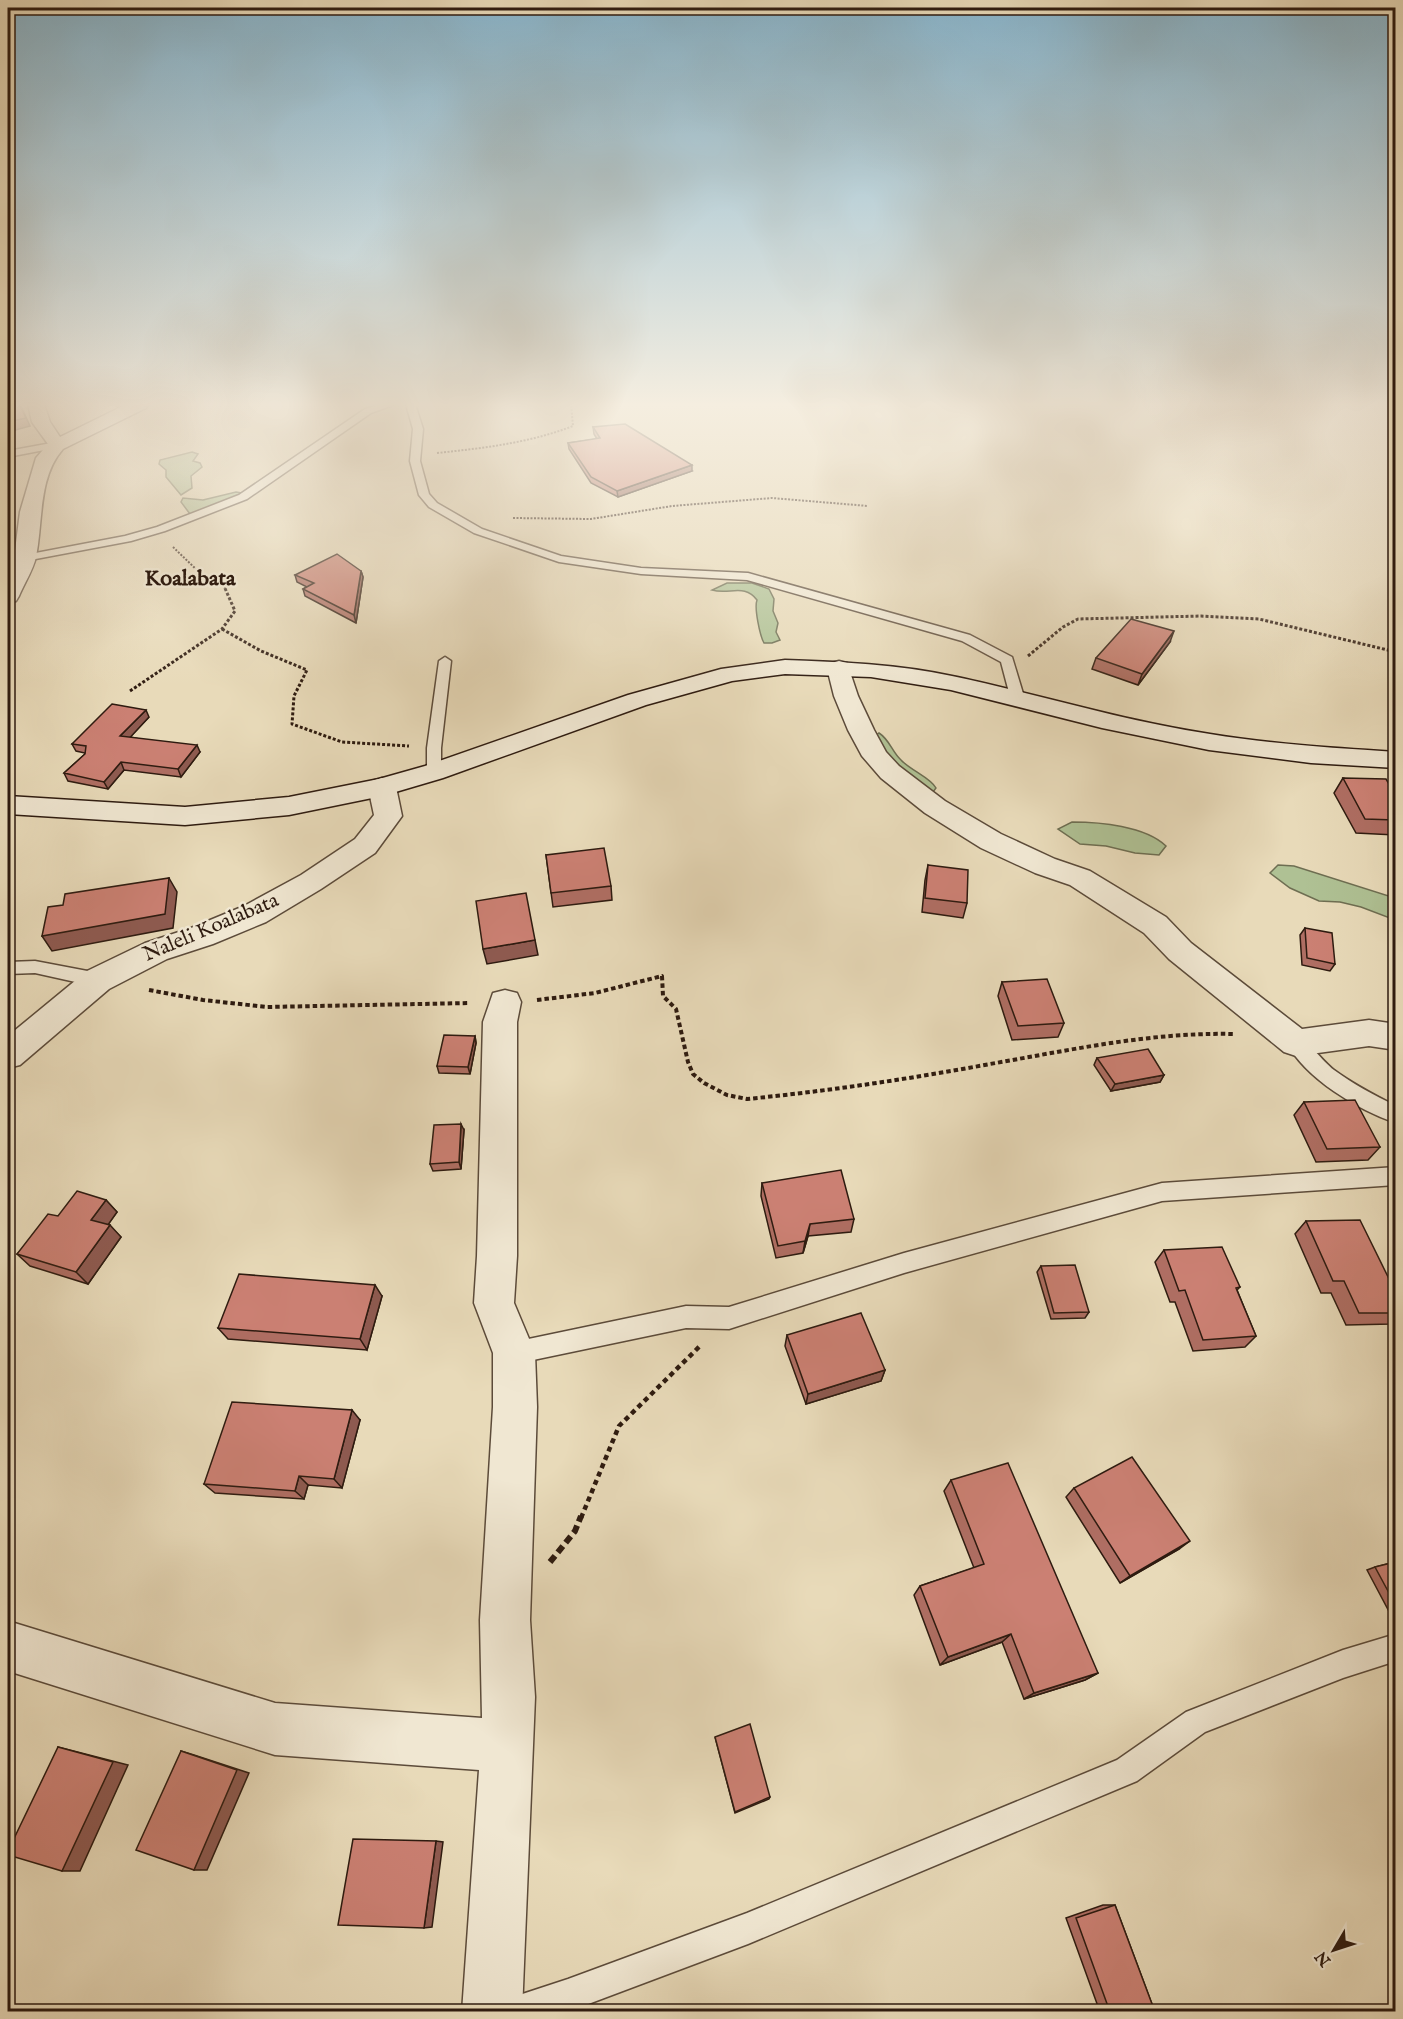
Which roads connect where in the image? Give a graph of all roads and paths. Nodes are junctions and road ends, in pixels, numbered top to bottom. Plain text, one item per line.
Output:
1 (34, 498) edge
2 (240, 498) edge
3 (427, 498) edge
4 (769, 498) edge
5 (775, 498) edge
6 (868, 506) dead end
7 (458, 522) junction
8 (161, 529) junction
9 (25, 558) junction
10 (8, 596) edge
11 (222, 629) junction
12 (1395, 652) edge
13 (1007, 660) junction
14 (445, 661) dead end
15 (838, 668) junction
16 (130, 691) dead end
17 (1017, 700) junction
18 (434, 760) junction
19 (1395, 760) edge
20 (382, 787) junction
21 (8, 805) edge
22 (8, 968) edge
23 (98, 980) junction
24 (505, 1002) junction
25 (1395, 1037) edge
26 (1296, 1043) junction
27 (8, 1054) edge
28 (1395, 1115) edge
29 (1395, 1176) edge
30 (729, 1318) junction
31 (514, 1353) junction
32 (547, 1567) dead end
33 (8, 1646) edge
34 (1395, 1647) edge
35 (507, 1746) junction
36 (492, 2012) edge
37 (512, 2012) edge

1 - 9 street
2 - 8 lane
3 - 7 lane
4 - 7 path
5 - 6 path
7 - 13 lane
8 - 9 lane
8 - 11 path
9 - 10 street
11 - 16 path
11 - 18 path
12 - 13 path
13 - 17 lane
14 - 18 lane
15 - 17 street
15 - 18 street
15 - 26 street
17 - 19 street
18 - 20 street
20 - 21 street
20 - 23 street, Naleli Koalabata
22 - 23 lane
23 - 24 path
23 - 27 street, Naleli Koalabata
24 - 26 path
24 - 31 street
25 - 26 street
26 - 28 lane
29 - 30 lane
30 - 31 lane
30 - 32 path
31 - 35 street
33 - 35 street
34 - 37 lane
35 - 36 street

